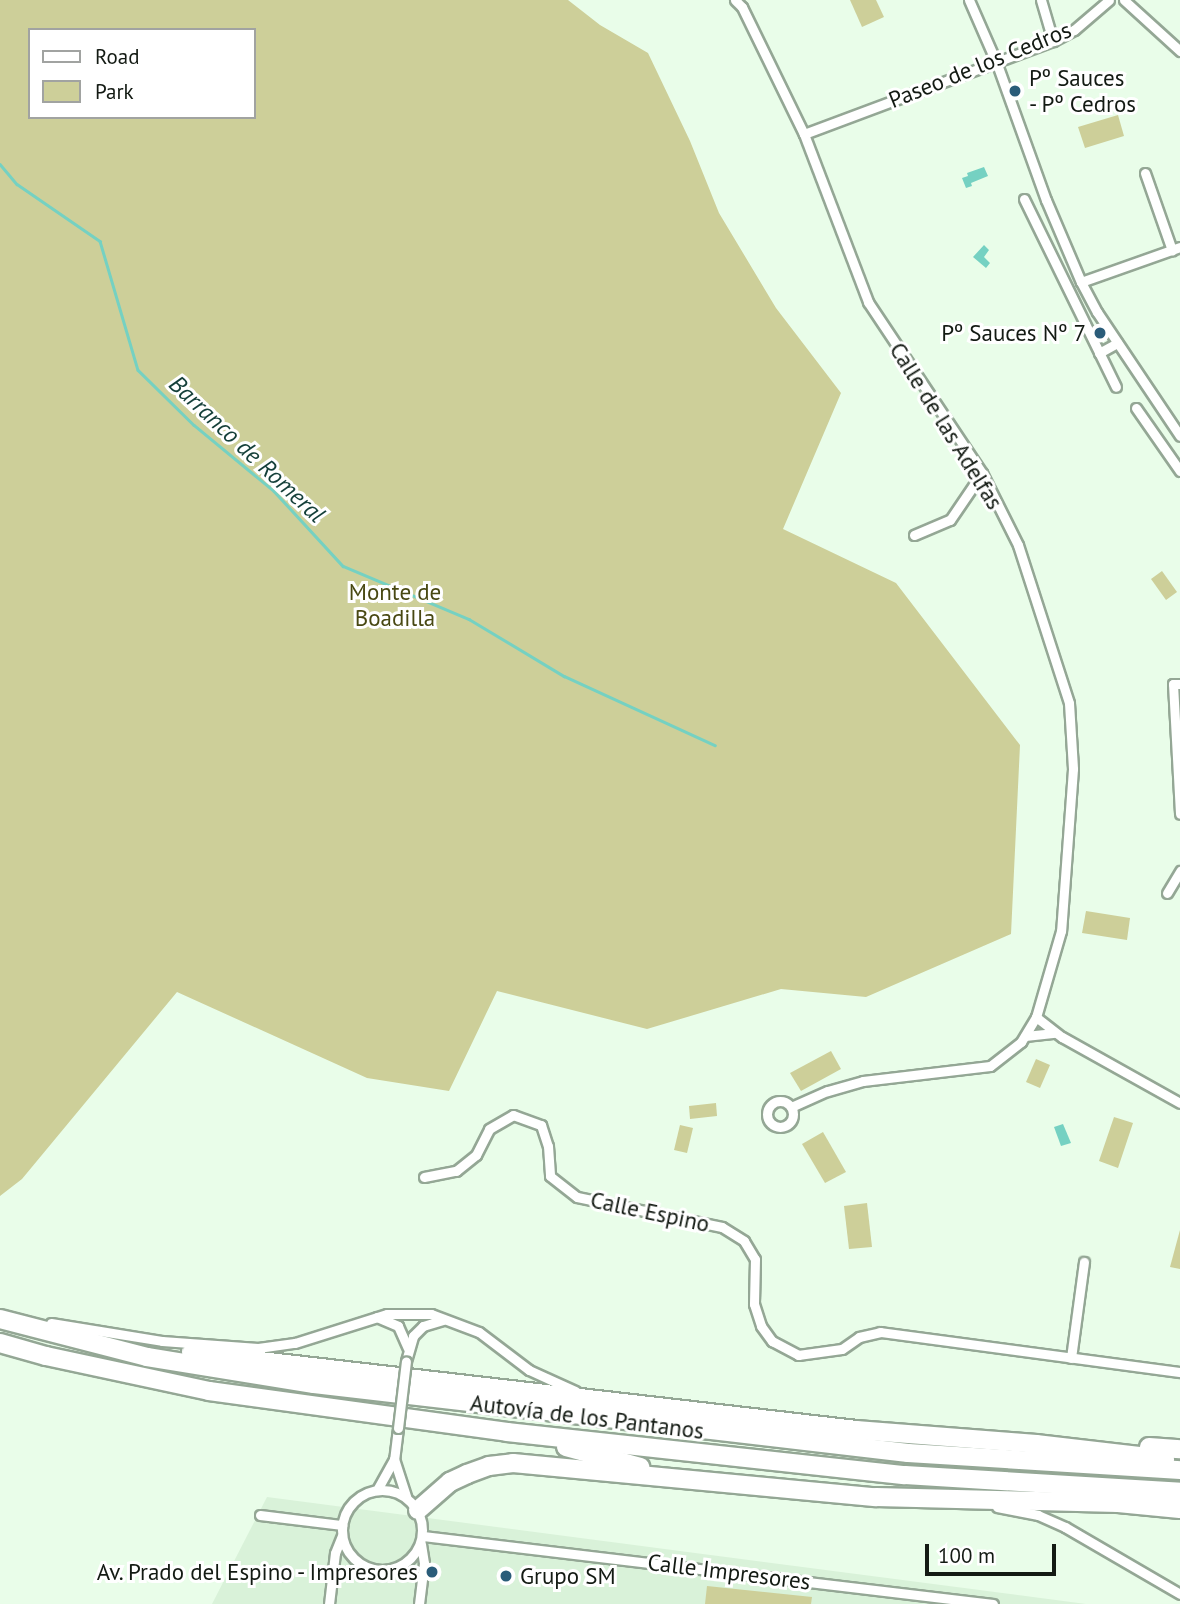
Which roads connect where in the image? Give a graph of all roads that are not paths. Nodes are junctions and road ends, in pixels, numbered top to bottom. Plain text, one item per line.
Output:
1 (735, 0) edge
2 (970, 0) edge
3 (1041, 0) edge
4 (1108, 0) edge
5 (1124, 0) edge
6 (1053, 41) junction
7 (1180, 51) edge
8 (997, 64) junction
9 (804, 134) junction
10 (1145, 173) dead end
11 (1046, 200) junction
12 (1176, 248) edge
13 (1081, 282) junction
14 (1117, 343) junction
15 (1099, 353) junction
16 (1116, 387) dead end
17 (1136, 408) dead end
18 (1180, 436) edge
19 (1180, 471) edge
20 (982, 473) junction
21 (914, 535) dead end
22 (1180, 684) edge
23 (1180, 814) edge
24 (1180, 871) edge
25 (1167, 893) dead end
26 (1036, 1017) junction
27 (1055, 1033) junction
28 (1026, 1036) junction
29 (1180, 1103) edge
30 (790, 1107) dead end
31 (424, 1177) dead end
32 (1084, 1262) dead end
33 (0, 1310) edge
34 (374, 1317) junction
35 (0, 1319) edge
36 (448, 1320) junction
37 (51, 1323) junction
38 (0, 1343) edge
39 (408, 1348) junction
40 (1071, 1358) junction
41 (1180, 1372) edge
42 (627, 1404) junction
43 (507, 1432) junction
44 (1036, 1444) junction
45 (1180, 1449) edge
46 (394, 1459) junction
47 (1180, 1461) edge
48 (1180, 1470) edge
49 (736, 1485) junction
50 (377, 1490) junction
51 (1180, 1493) edge
52 (969, 1500) junction
53 (412, 1503) junction
54 (1180, 1508) edge
55 (260, 1515) dead end
56 (342, 1524) junction
57 (342, 1536) junction
58 (422, 1540) junction
59 (1180, 1594) edge
60 (329, 1604) edge
61 (419, 1604) edge
62 (993, 1604) edge

1 - 9 street, Calle de las Adelfas
2 - 8 street
3 - 6 street
4 - 6 street, Paseo de los Cedros
5 - 7 street
6 - 8 street, Paseo de los Cedros
8 - 9 street, Paseo de los Cedros
8 - 11 street
9 - 20 street, Calle de las Adelfas
10 - 12 street
11 - 13 street
11 - 15 street
12 - 13 street
13 - 14 street
14 - 15 street
14 - 18 street
15 - 16 street
17 - 19 street
20 - 21 street
20 - 26 street, Calle de las Adelfas
22 - 23 street
24 - 25 street
26 - 27 street
26 - 28 street, Calle de las Adelfas
27 - 28 street
27 - 29 street
28 - 30 street, Calle de las Adelfas
31 - 40 street, Calle Espino
32 - 40 street
33 - 37 highway
34 - 36 street
34 - 37 street
34 - 39 street
35 - 48 highway, Autovía de los Pantanos
36 - 39 street
36 - 42 street
37 - 42 highway
38 - 43 highway, Autovía de los Pantanos
39 - 46 street, bridge
40 - 41 street, Calle Espino
42 - 44 highway
43 - 49 highway
43 - 51 highway, Autovía de los Pantanos
44 - 45 highway
44 - 47 highway
46 - 50 street
46 - 53 street
49 - 52 highway
49 - 53 highway
50 - 53 street
50 - 56 street
52 - 54 highway
52 - 59 street
53 - 58 street
55 - 56 street
56 - 57 street
57 - 58 street
57 - 60 street
58 - 61 street
58 - 62 street, Calle Impresores

